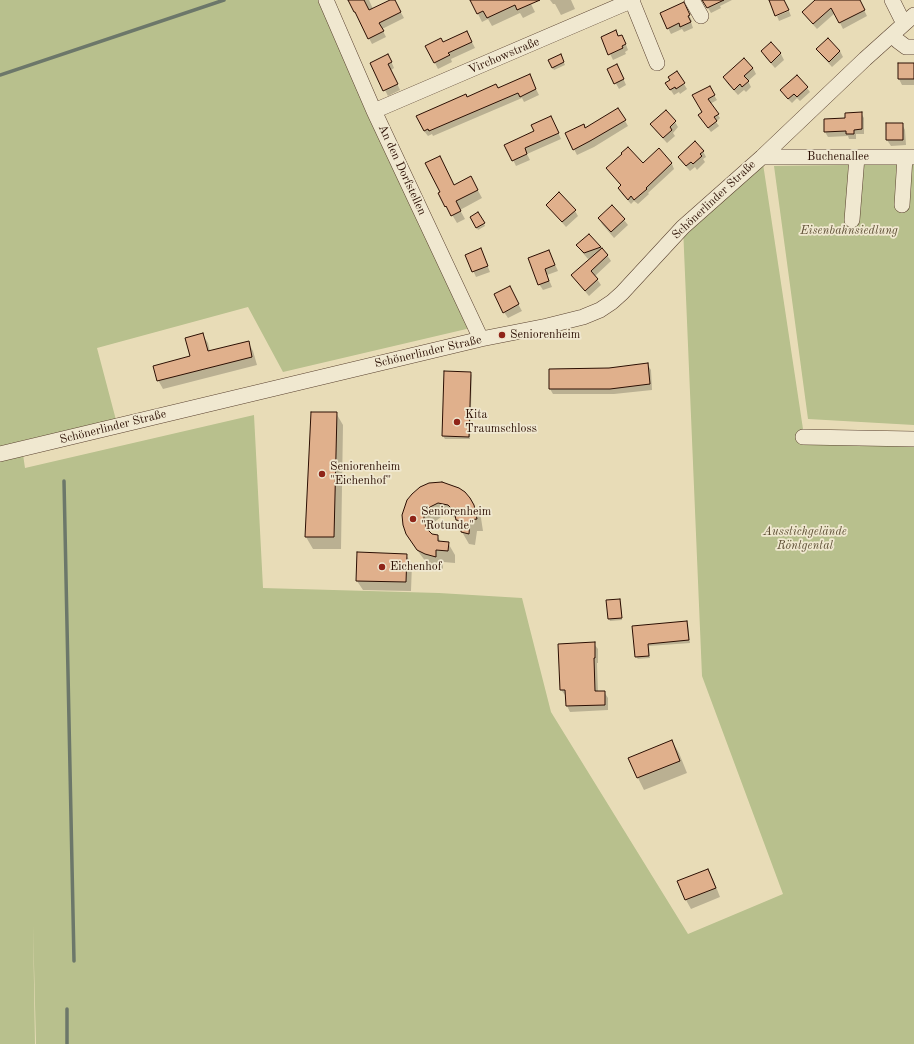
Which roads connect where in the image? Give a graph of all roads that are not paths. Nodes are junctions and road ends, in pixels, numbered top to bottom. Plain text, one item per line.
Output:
1 (326, 0) edge
2 (632, 0) edge
3 (692, 0) edge
4 (892, 0) edge
5 (701, 16) dead end
6 (910, 19) edge
7 (892, 35) junction
8 (914, 47) edge
9 (657, 63) dead end
10 (374, 111) junction
11 (762, 157) junction
12 (857, 157) junction
13 (909, 157) edge
14 (902, 205) dead end
15 (852, 220) dead end
16 (481, 339) junction
17 (803, 437) dead end
18 (914, 439) edge
19 (0, 454) edge

1 - 10 street, An den Dorfstellen
2 - 9 street
2 - 10 street, Virchowstraße
3 - 5 street
4 - 6 street
6 - 7 street, Schönerlinder Straße
7 - 8 street
7 - 11 street, Schönerlinder Straße
10 - 16 street, An den Dorfstellen
11 - 12 street, Buchenallee
11 - 16 street, Schönerlinder Straße
12 - 13 street, Buchenallee
12 - 15 street
13 - 14 street
16 - 19 street, Schönerlinder Straße
17 - 18 street

